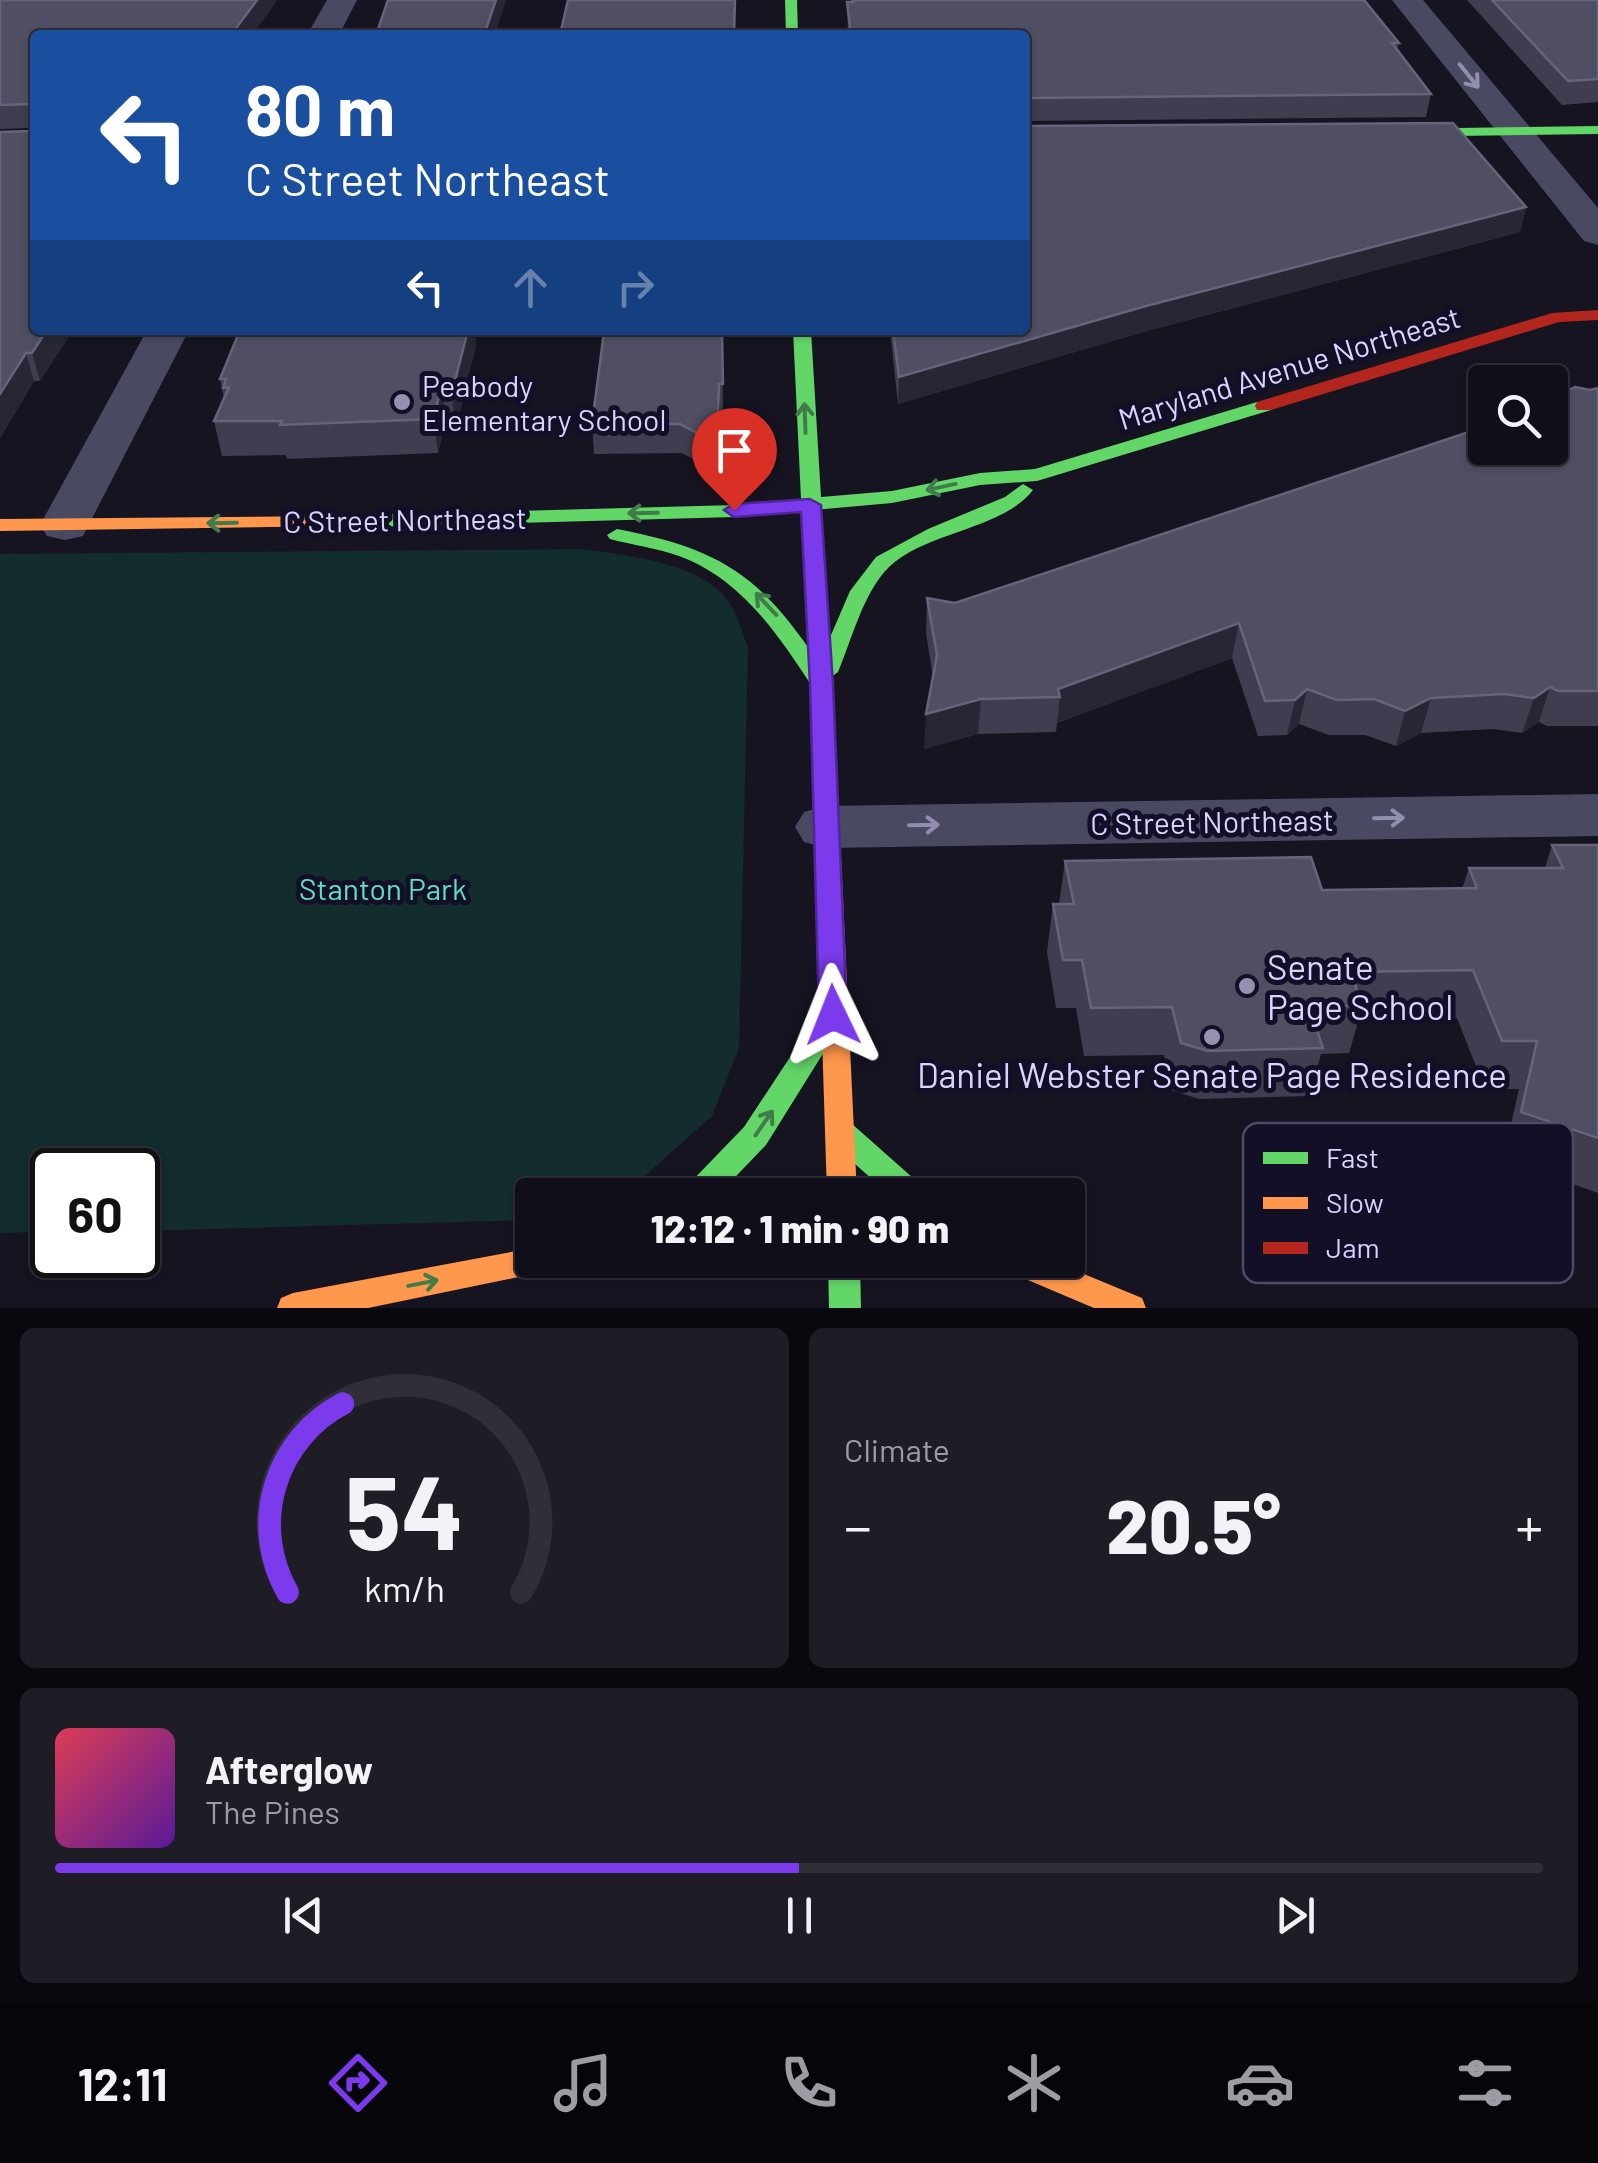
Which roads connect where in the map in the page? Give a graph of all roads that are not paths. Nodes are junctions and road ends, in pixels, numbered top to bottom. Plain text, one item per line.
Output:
1 (342, 0) edge
2 (791, 0) edge
3 (1407, 0) edge
4 (326, 30) edge
5 (792, 30) edge
6 (1598, 130) edge
7 (1536, 145) junction
8 (1598, 233) edge
9 (1591, 305) edge
10 (165, 335) edge
11 (802, 335) edge
12 (1038, 474) junction
13 (810, 505) junction
14 (460, 520) junction
15 (0, 524) edge
16 (65, 525) junction
17 (822, 684) junction
18 (1598, 815) edge
19 (826, 827) junction
20 (833, 1015) junction
21 (840, 1132) junction
22 (714, 1178) edge
23 (841, 1178) edge
24 (892, 1178) edge
25 (515, 1265) edge
26 (844, 1278) edge
27 (1058, 1278) edge
28 (293, 1308) edge
29 (845, 1308) edge
30 (1130, 1308) edge

1 - 4 street
2 - 5 main road
3 -> 7 street
6 - 7 main road
7 - 7 main road
7 - 8 street
9 - 12 main road, Maryland Avenue Northeast
10 - 16 street
13 -> 11 main road
12 -> 13 main road, Maryland Avenue Northeast
12 - 17 main road, Maryland Avenue Northeast
13 -> 14 main road, C Street Northeast
13 - 17 main road
14 -> 16 main road, C Street Northeast
17 -> 14 main road
15 - 16 main road, C Street Northeast
17 - 19 main road
19 -> 18 street, C Street Northeast
19 - 20 main road
20 - 21 main road
22 -> 20 main road
21 - 23 main road
21 - 24 main road
28 -> 25 main road
26 - 29 main road
27 - 30 main road

